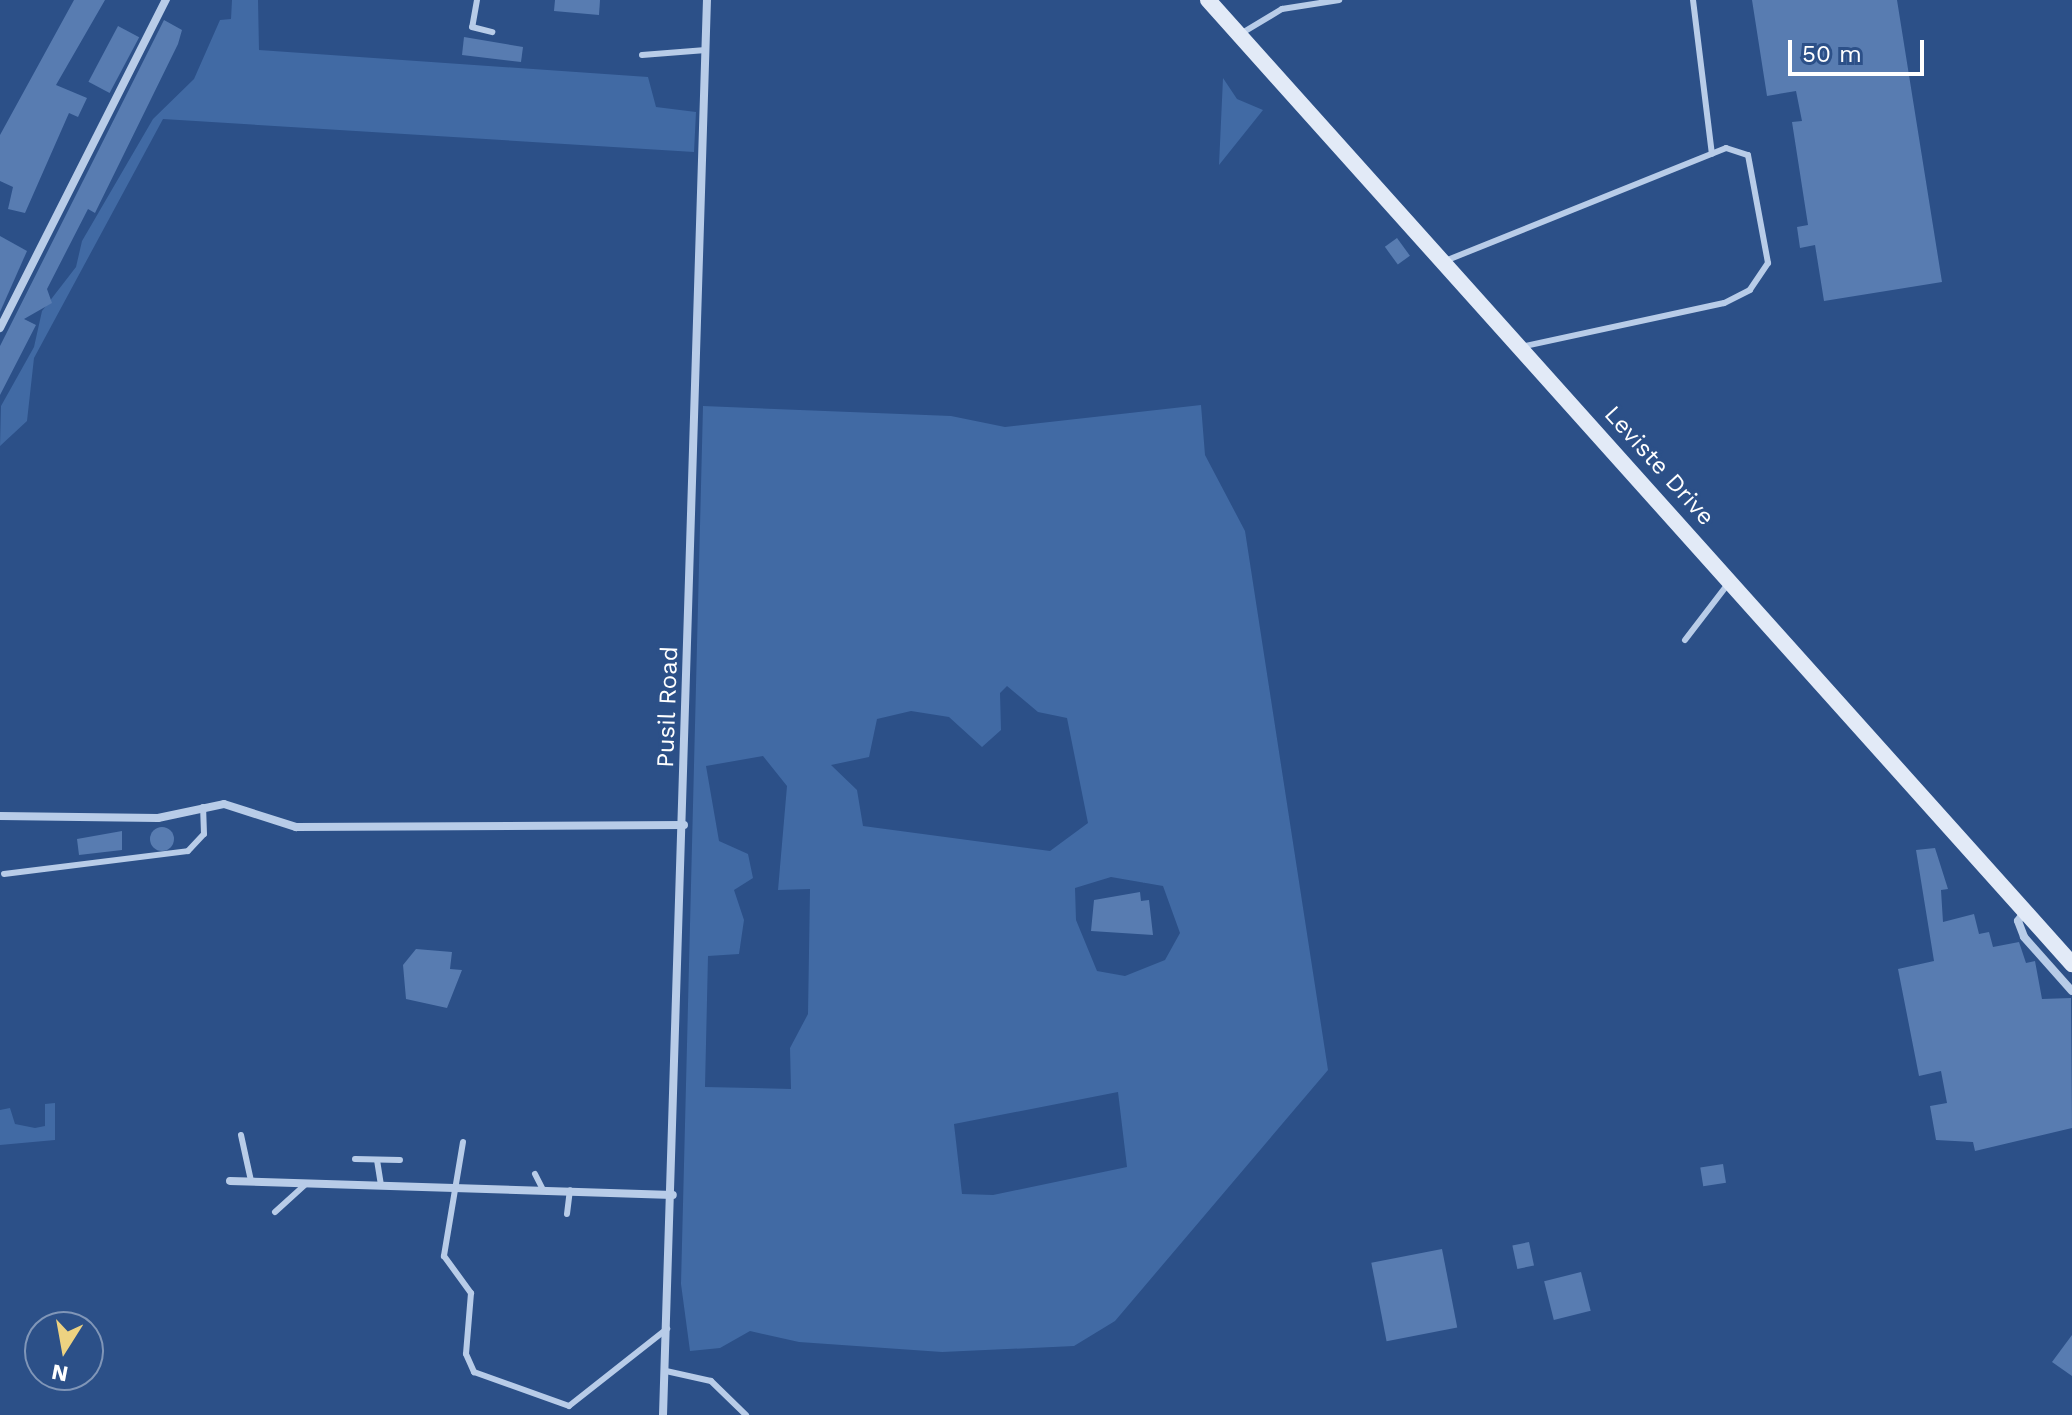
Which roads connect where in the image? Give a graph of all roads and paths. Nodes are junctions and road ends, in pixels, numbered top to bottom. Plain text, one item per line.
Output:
1 (166, 0) edge
2 (477, 0) edge
3 (707, 0) edge
4 (1208, 0) edge
5 (1339, 0) edge
6 (1693, 0) edge
7 (492, 32) dead end
8 (1239, 35) junction
9 (706, 50) junction
10 (642, 55) dead end
11 (1712, 154) junction
12 (1444, 261) junction
13 (0, 328) edge
14 (1521, 347) junction
15 (1730, 582) junction
16 (1685, 640) dead end
17 (203, 807) junction
18 (0, 816) edge
19 (684, 825) junction
20 (4, 874) dead end
21 (2026, 911) junction
22 (2072, 964) edge
23 (2072, 991) edge
24 (241, 1135) dead end
25 (463, 1142) dead end
26 (355, 1159) dead end
27 (377, 1160) junction
28 (400, 1160) dead end
29 (535, 1174) dead end
30 (230, 1181) dead end
31 (251, 1181) junction
32 (307, 1183) junction
33 (381, 1185) junction
34 (454, 1186) junction
35 (542, 1188) junction
36 (570, 1190) junction
37 (673, 1195) junction
38 (275, 1212) dead end
39 (567, 1214) dead end
40 (670, 1326) junction
41 (666, 1371) junction
42 (663, 1415) edge
43 (746, 1415) edge

1 - 13 street
2 - 7 lane
3 - 9 street, Pusil Road
4 - 8 main road, Leviste Drive
5 - 8 lane
6 - 11 lane
8 - 12 main road, Leviste Drive
9 - 10 lane
9 - 19 street, Pusil Road
11 - 12 lane
11 - 14 lane
12 - 14 main road, Leviste Drive
14 - 15 main road, Leviste Drive
15 - 16 lane
15 - 21 main road, Leviste Drive
17 - 18 street
17 - 19 street
17 - 20 lane
19 - 37 street, Pusil Road
21 - 22 main road, Leviste Drive
21 - 23 street
24 - 31 lane
25 - 34 lane
26 - 27 lane
27 - 28 lane
27 - 33 lane
29 - 35 lane
30 - 31 street
31 - 32 street
32 - 33 street
32 - 38 lane
33 - 34 street
34 - 35 street
34 - 40 lane
35 - 36 street
36 - 37 street
36 - 39 lane
37 - 40 street, Pusil Road
40 - 41 street, Pusil Road
41 - 42 street, Pusil Road
41 - 43 lane

